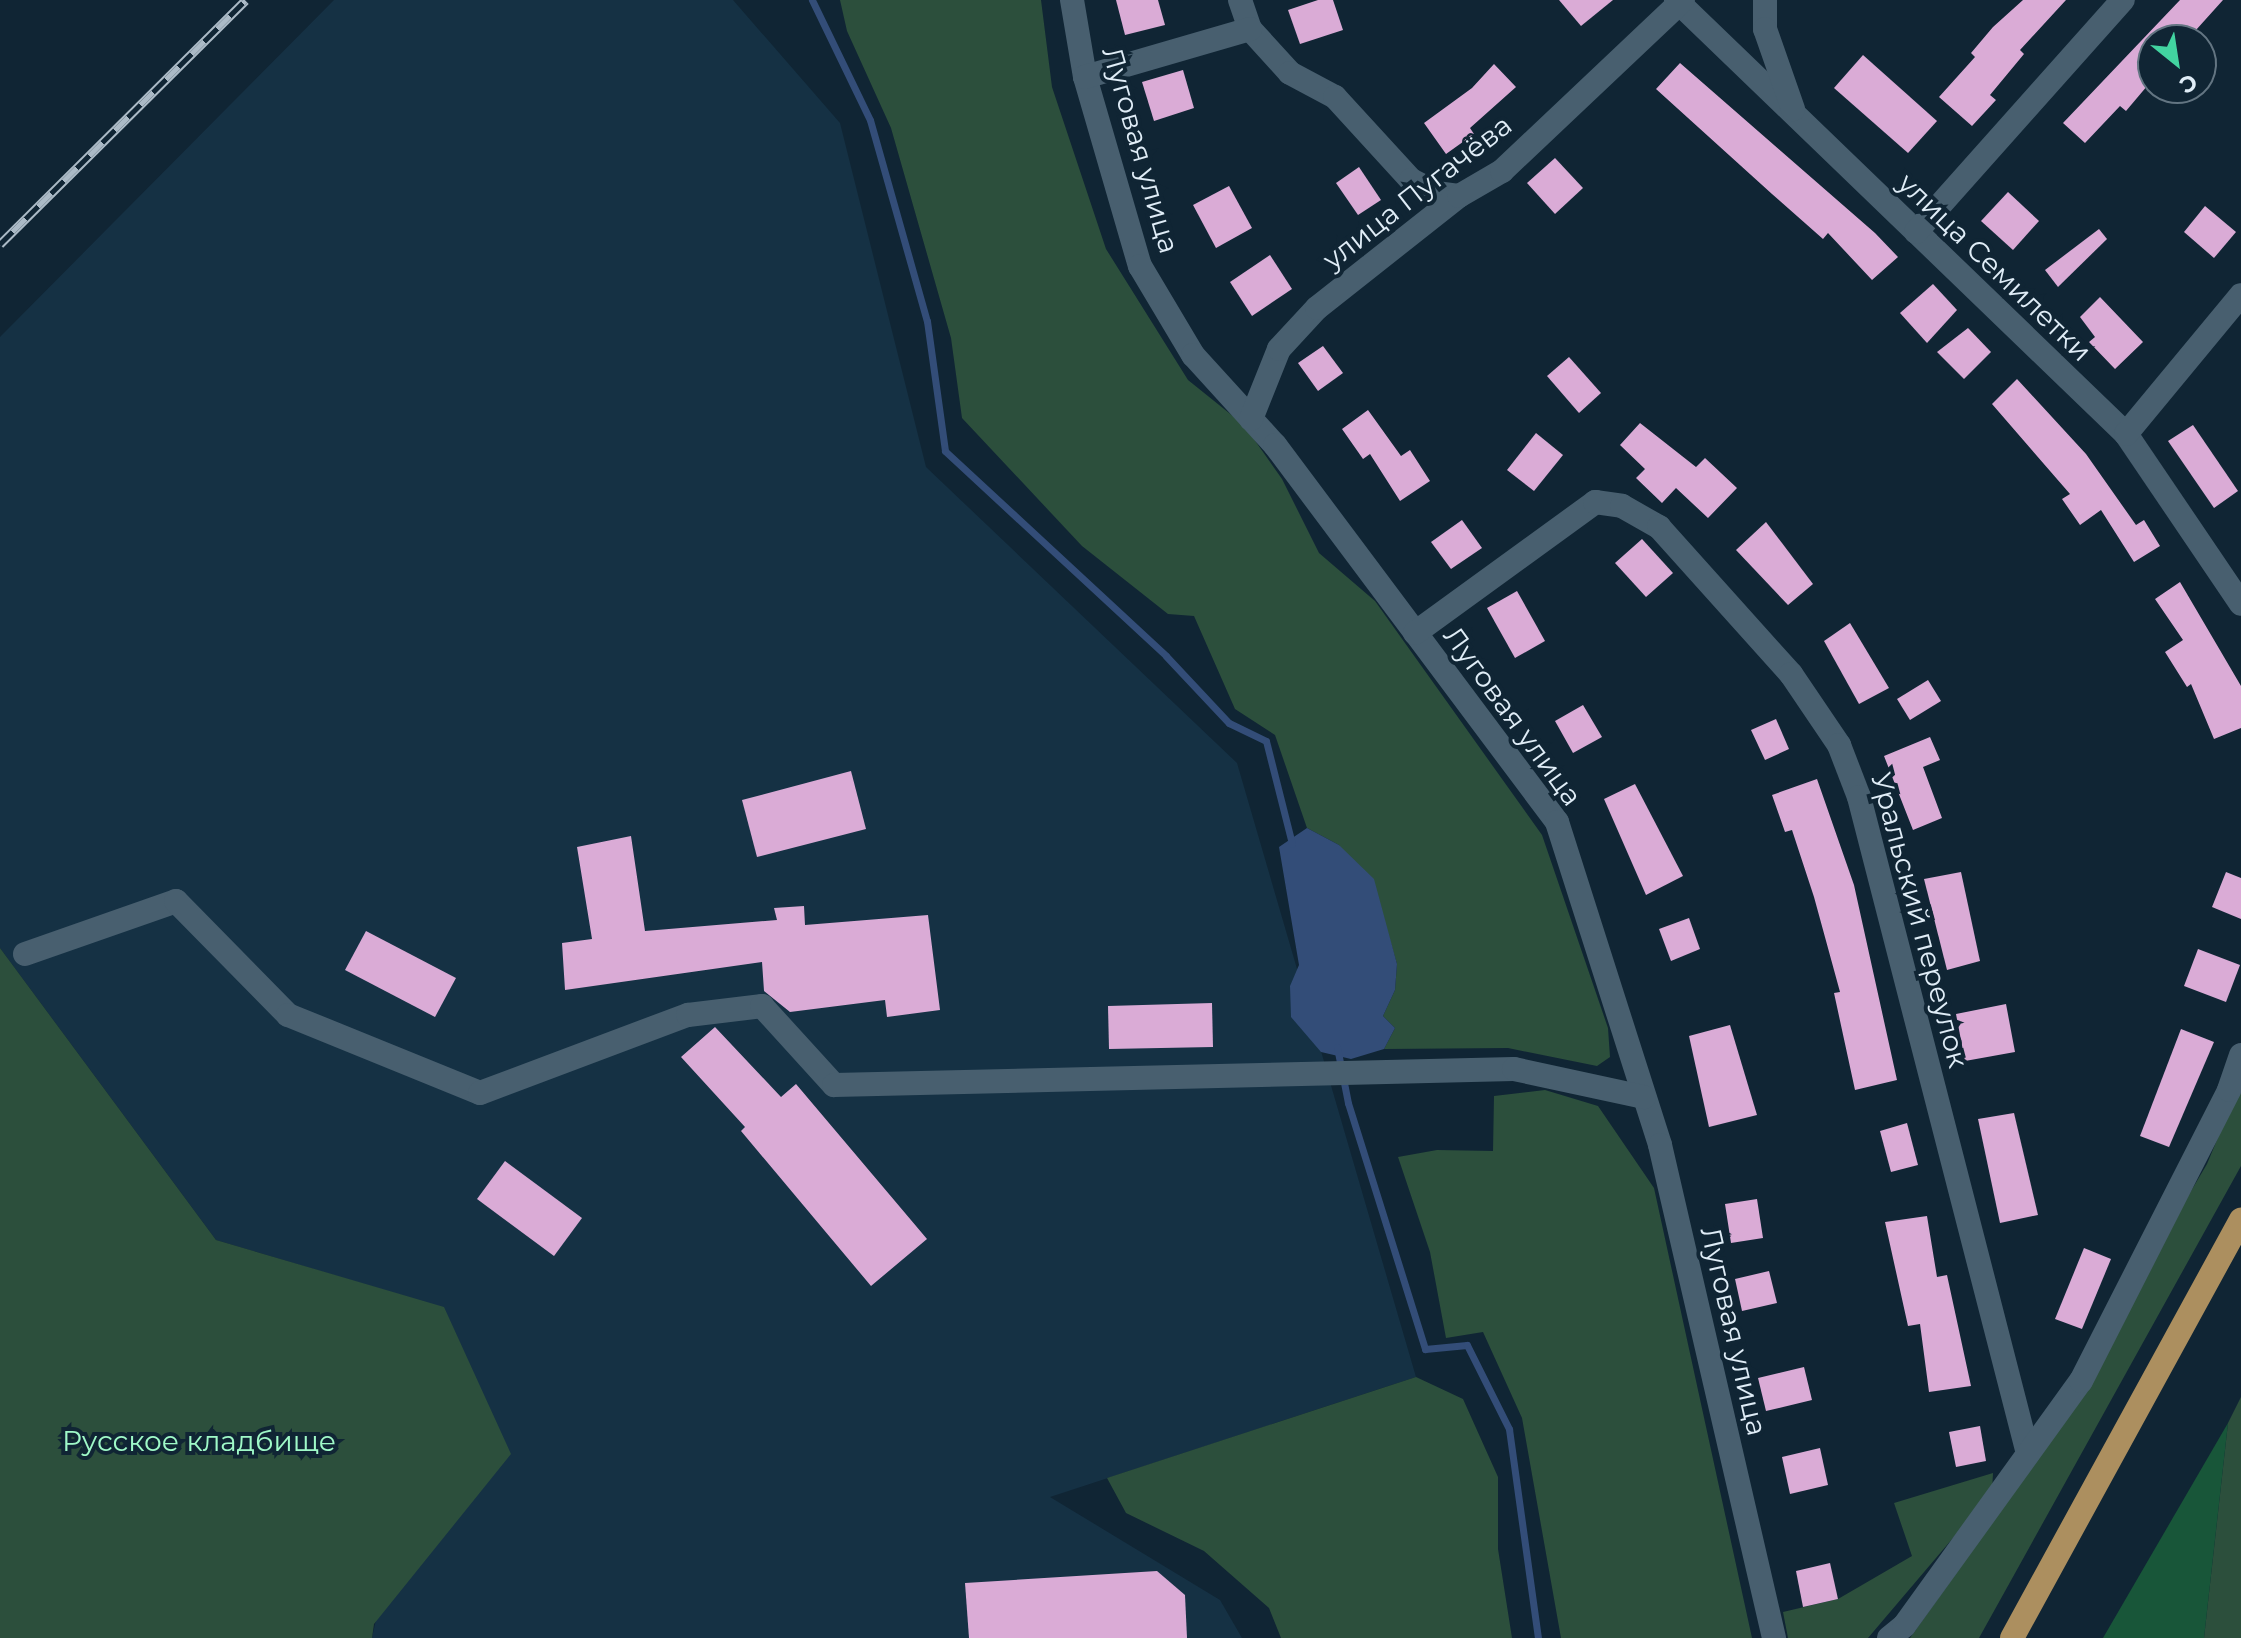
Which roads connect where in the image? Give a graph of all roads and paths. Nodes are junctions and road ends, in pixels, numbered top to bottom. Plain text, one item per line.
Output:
1 (1072, 0) edge
2 (1240, 0) edge
3 (1765, 0) edge
4 (2123, 0) edge
5 (1679, 1) edge
6 (1250, 29) junction
7 (1085, 77) junction
8 (1795, 115) junction
9 (1459, 196) junction
10 (1916, 232) junction
11 (2241, 295) edge
12 (1251, 419) junction
13 (2126, 434) junction
14 (2241, 604) edge
15 (1415, 633) junction
16 (25, 954) dead end
17 (2241, 1055) edge
18 (1644, 1097) junction
19 (2241, 1220) edge
20 (2028, 1454) junction
21 (1774, 1638) edge
22 (1889, 1638) edge
23 (2012, 1638) edge

1 - 7 street, Луговая улица
2 - 6 street
3 - 8 street
4 - 10 street
5 - 8 street, улица Семилетки
5 - 9 street, улица Пугачёва
6 - 7 street
6 - 9 street
7 - 12 street, Луговая улица
8 - 10 street, улица Семилетки
9 - 12 street, улица Пугачёва
10 - 13 street, улица Семилетки
11 - 13 street
12 - 15 street, Луговая улица
13 - 14 street, улица Семилетки
15 - 18 street, Луговая улица
15 - 20 street, Уральский переулок
16 - 18 street
17 - 20 street
18 - 21 street, Луговая улица
19 - 23 main road
20 - 22 street

